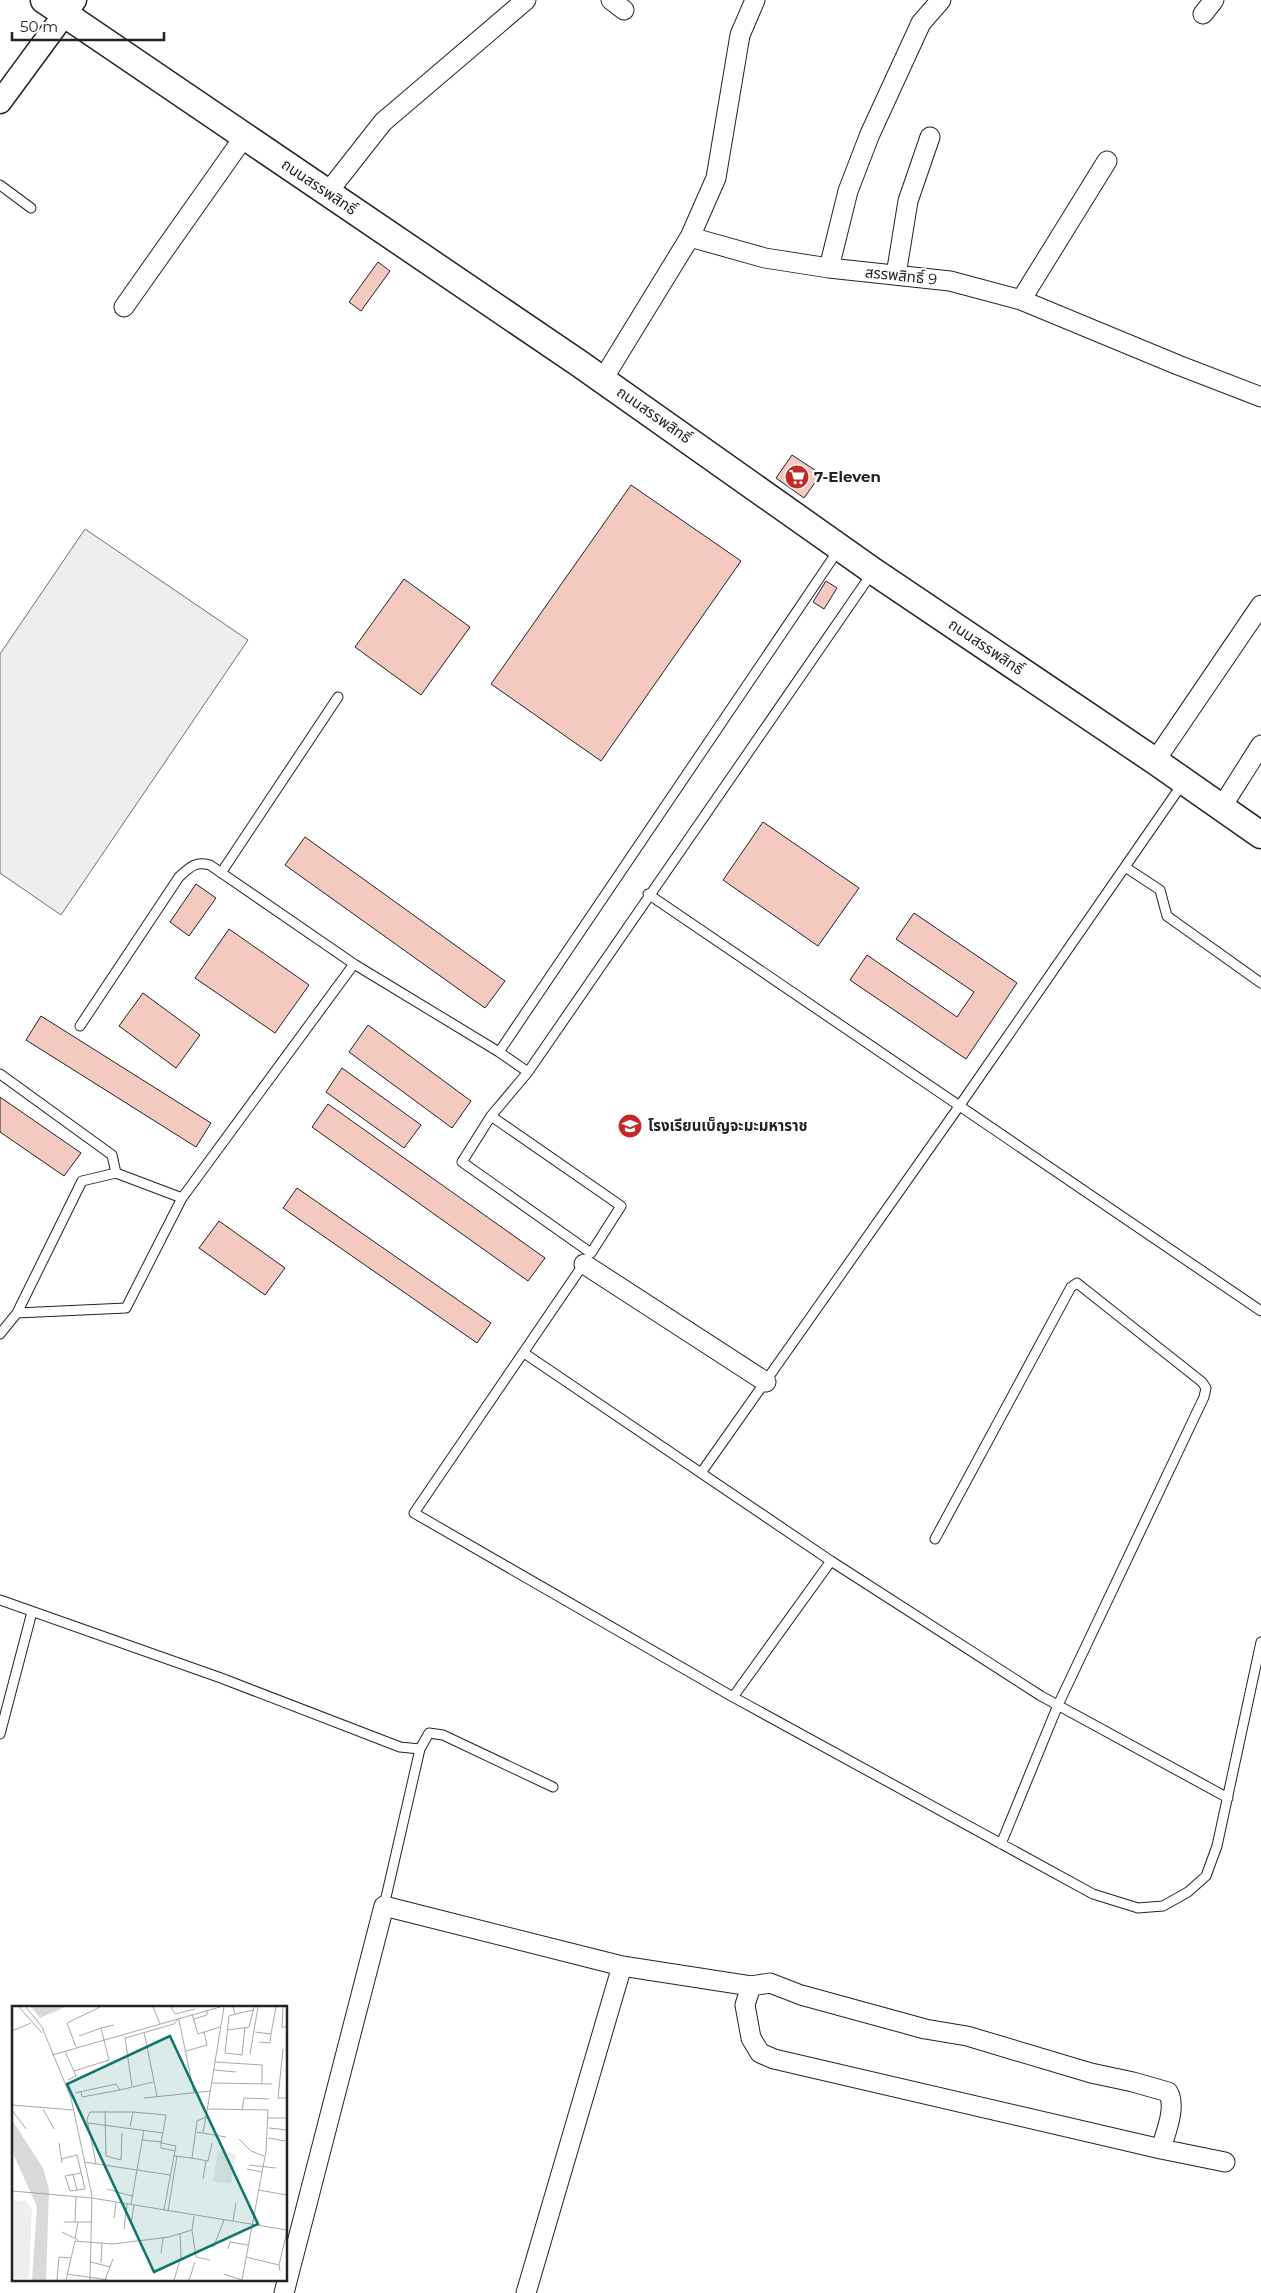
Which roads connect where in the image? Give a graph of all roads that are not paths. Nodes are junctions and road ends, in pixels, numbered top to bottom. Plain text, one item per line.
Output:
1 (44, 0) edge
2 (526, 0) edge
3 (755, 0) edge
4 (941, 0) edge
5 (70, 7) edge
6 (0, 102) edge
7 (244, 137) junction
8 (930, 137) dead end
9 (1107, 161) dead end
10 (0, 185) edge
11 (328, 192) junction
12 (31, 208) dead end
13 (690, 238) junction
14 (829, 268) junction
15 (896, 275) junction
16 (1021, 300) junction
17 (124, 307) dead end
18 (603, 379) junction
19 (1261, 398) edge
20 (840, 547) junction
21 (873, 571) junction
22 (1261, 605) edge
23 (338, 697) dead end
24 (1261, 745) edge
25 (1155, 761) junction
26 (1184, 782) junction
27 (1221, 808) junction
28 (1261, 835) edge
29 (1126, 867) junction
30 (221, 873) junction
31 (648, 894) junction
32 (354, 964) junction
33 (1261, 983) edge
34 (80, 1026) dead end
35 (499, 1052) junction
36 (528, 1072) junction
37 (0, 1074) edge
38 (960, 1105) junction
39 (491, 1116) junction
40 (116, 1173) junction
41 (182, 1198) junction
42 (588, 1259) junction
43 (1261, 1312) edge
44 (16, 1313) junction
45 (0, 1334) edge
46 (524, 1353) junction
47 (766, 1382) junction
48 (701, 1473) junction
49 (935, 1539) dead end
50 (831, 1561) junction
51 (0, 1600) edge
52 (32, 1612) junction
53 (1261, 1642) edge
54 (733, 1698) junction
55 (1058, 1705) junction
56 (0, 1734) edge
57 (420, 1748) junction
58 (553, 1787) dead end
59 (1228, 1798) junction
60 (1001, 1844) junction
61 (384, 1906) junction
62 (622, 1966) junction
63 (750, 1986) junction
64 (1161, 2150) junction
65 (1225, 2162) dead end
66 (288, 2278) edge
67 (287, 2280) edge
68 (284, 2293) edge
69 (526, 2293) edge

1 - 5 main road, ถนนสรรพสิทธิ์
2 - 11 street
3 - 13 street
4 - 14 street
5 - 6 street
5 - 7 main road, ถนนสรรพสิทธิ์
7 - 11 main road, ถนนสรรพสิทธิ์
7 - 17 street
8 - 15 street
9 - 16 street
10 - 12 lane
11 - 18 main road, ถนนสรรพสิทธิ์
13 - 14 street, สรรพสิทธิ์ 9
13 - 18 street
14 - 15 street, สรรพสิทธิ์ 9
15 - 16 street, สรรพสิทธิ์ 9
16 - 19 street, สรรพสิทธิ์ 9
18 - 20 main road, ถนนสรรพสิทธิ์
20 - 21 main road, ถนนสรรพสิทธิ์
20 - 35 lane
21 - 25 main road, ถนนสรรพสิทธิ์
21 - 31 lane
22 - 25 street
23 - 30 lane
24 - 27 street
25 - 26 main road, ถนนสรรพสิทธิ์
26 - 27 main road, ถนนสรรพสิทธิ์
26 - 29 lane
27 - 28 main road, ถนนสรรพสิทธิ์
29 - 33 lane
29 - 38 lane
30 - 32 lane
30 - 34 lane
31 - 36 lane
31 - 38 lane
32 - 35 lane
32 - 41 lane
35 - 36 lane
36 - 39 lane
37 - 40 lane
38 - 43 lane
38 - 47 lane
39 - 42 lane
39 - 42 lane
40 - 41 lane
40 - 44 lane
41 - 44 lane
42 - 46 lane
42 - 47 street
44 - 45 lane
46 - 48 lane
46 - 54 lane
47 - 48 lane
48 - 50 lane
49 - 55 lane
50 - 54 lane
50 - 55 lane
51 - 52 lane
52 - 56 lane
52 - 57 lane
53 - 59 lane
54 - 60 lane
55 - 59 lane
55 - 60 lane
57 - 58 lane
57 - 61 lane
59 - 60 lane
61 - 62 street
61 - 66 street
62 - 63 street
62 - 69 street
63 - 64 street
63 - 64 street
64 - 65 street
67 - 68 street

